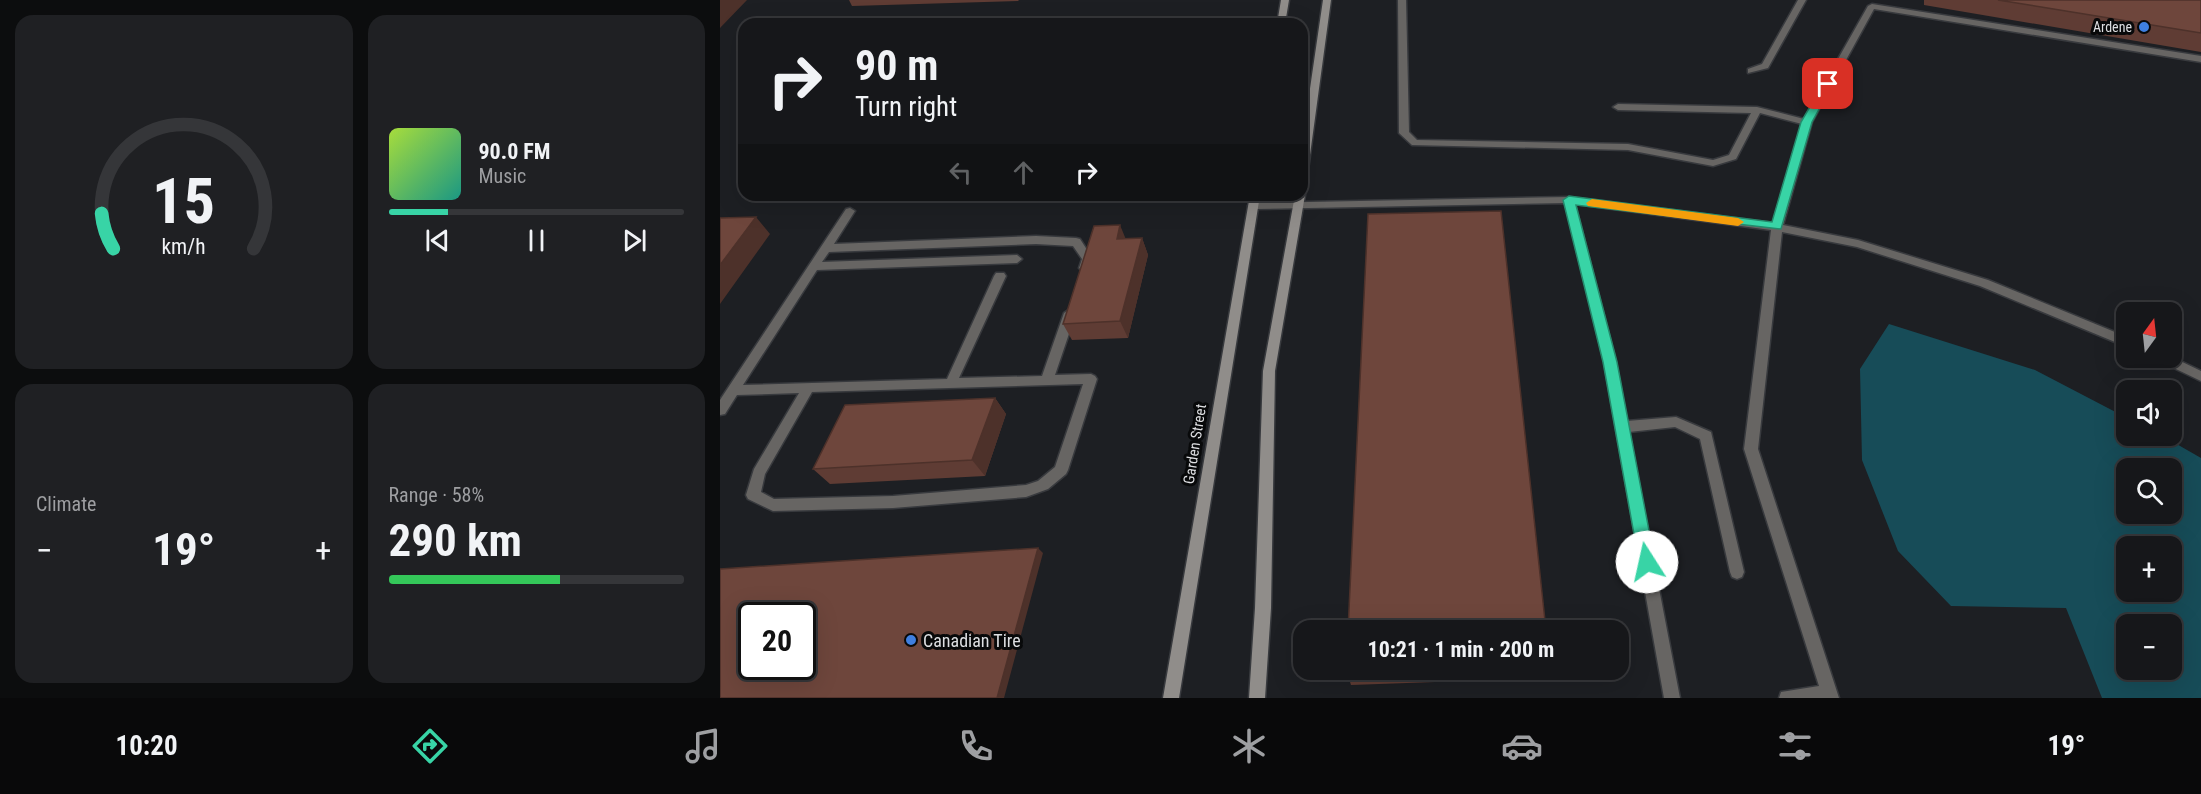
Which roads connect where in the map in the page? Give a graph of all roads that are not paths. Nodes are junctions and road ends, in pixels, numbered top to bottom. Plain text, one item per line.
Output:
1 (1285, 0) edge
2 (1327, 0) edge
3 (1402, 0) edge
4 (1802, 0) edge
5 (1870, 3) edge
6 (1282, 18) edge
7 (2201, 59) edge
8 (1751, 70) dead end
9 (1618, 107) dead end
10 (1757, 110) junction
11 (1807, 122) junction
12 (1308, 135) edge
13 (1308, 200) edge
14 (1569, 200) junction
15 (1254, 201) edge
16 (1299, 201) edge
17 (850, 211) dead end
18 (1777, 227) junction
19 (826, 248) junction
20 (1017, 259) dead end
21 (814, 266) junction
22 (1000, 276) dead end
23 (1080, 281) edge
24 (1073, 303) edge
25 (2116, 337) edge
26 (2182, 367) edge
27 (2201, 376) edge
28 (1047, 380) junction
29 (951, 383) junction
30 (809, 387) junction
31 (733, 390) junction
32 (720, 410) edge
33 (1622, 427) junction
34 (1737, 572) dead end
35 (1830, 695) edge
36 (1171, 698) edge
37 (1257, 698) edge
38 (1672, 698) edge
39 (1787, 698) edge

1 - 6 street
2 - 12 street
3 - 10 lane
4 - 8 lane
5 - 7 lane
5 - 11 lane
9 - 10 lane
10 - 11 lane
11 - 18 lane
13 - 14 lane
14 - 18 lane
14 - 33 lane
15 - 36 street, Garden Street
16 - 37 street
17 - 19 lane
18 - 25 lane
18 - 35 lane
19 - 21 lane
19 - 23 lane
20 - 21 lane
21 - 31 lane
22 - 29 lane
24 - 28 lane
26 - 27 lane
28 - 29 lane
28 - 30 lane
29 - 30 lane
30 - 31 lane
31 - 32 lane
33 - 34 lane
33 - 38 lane
35 - 39 lane

